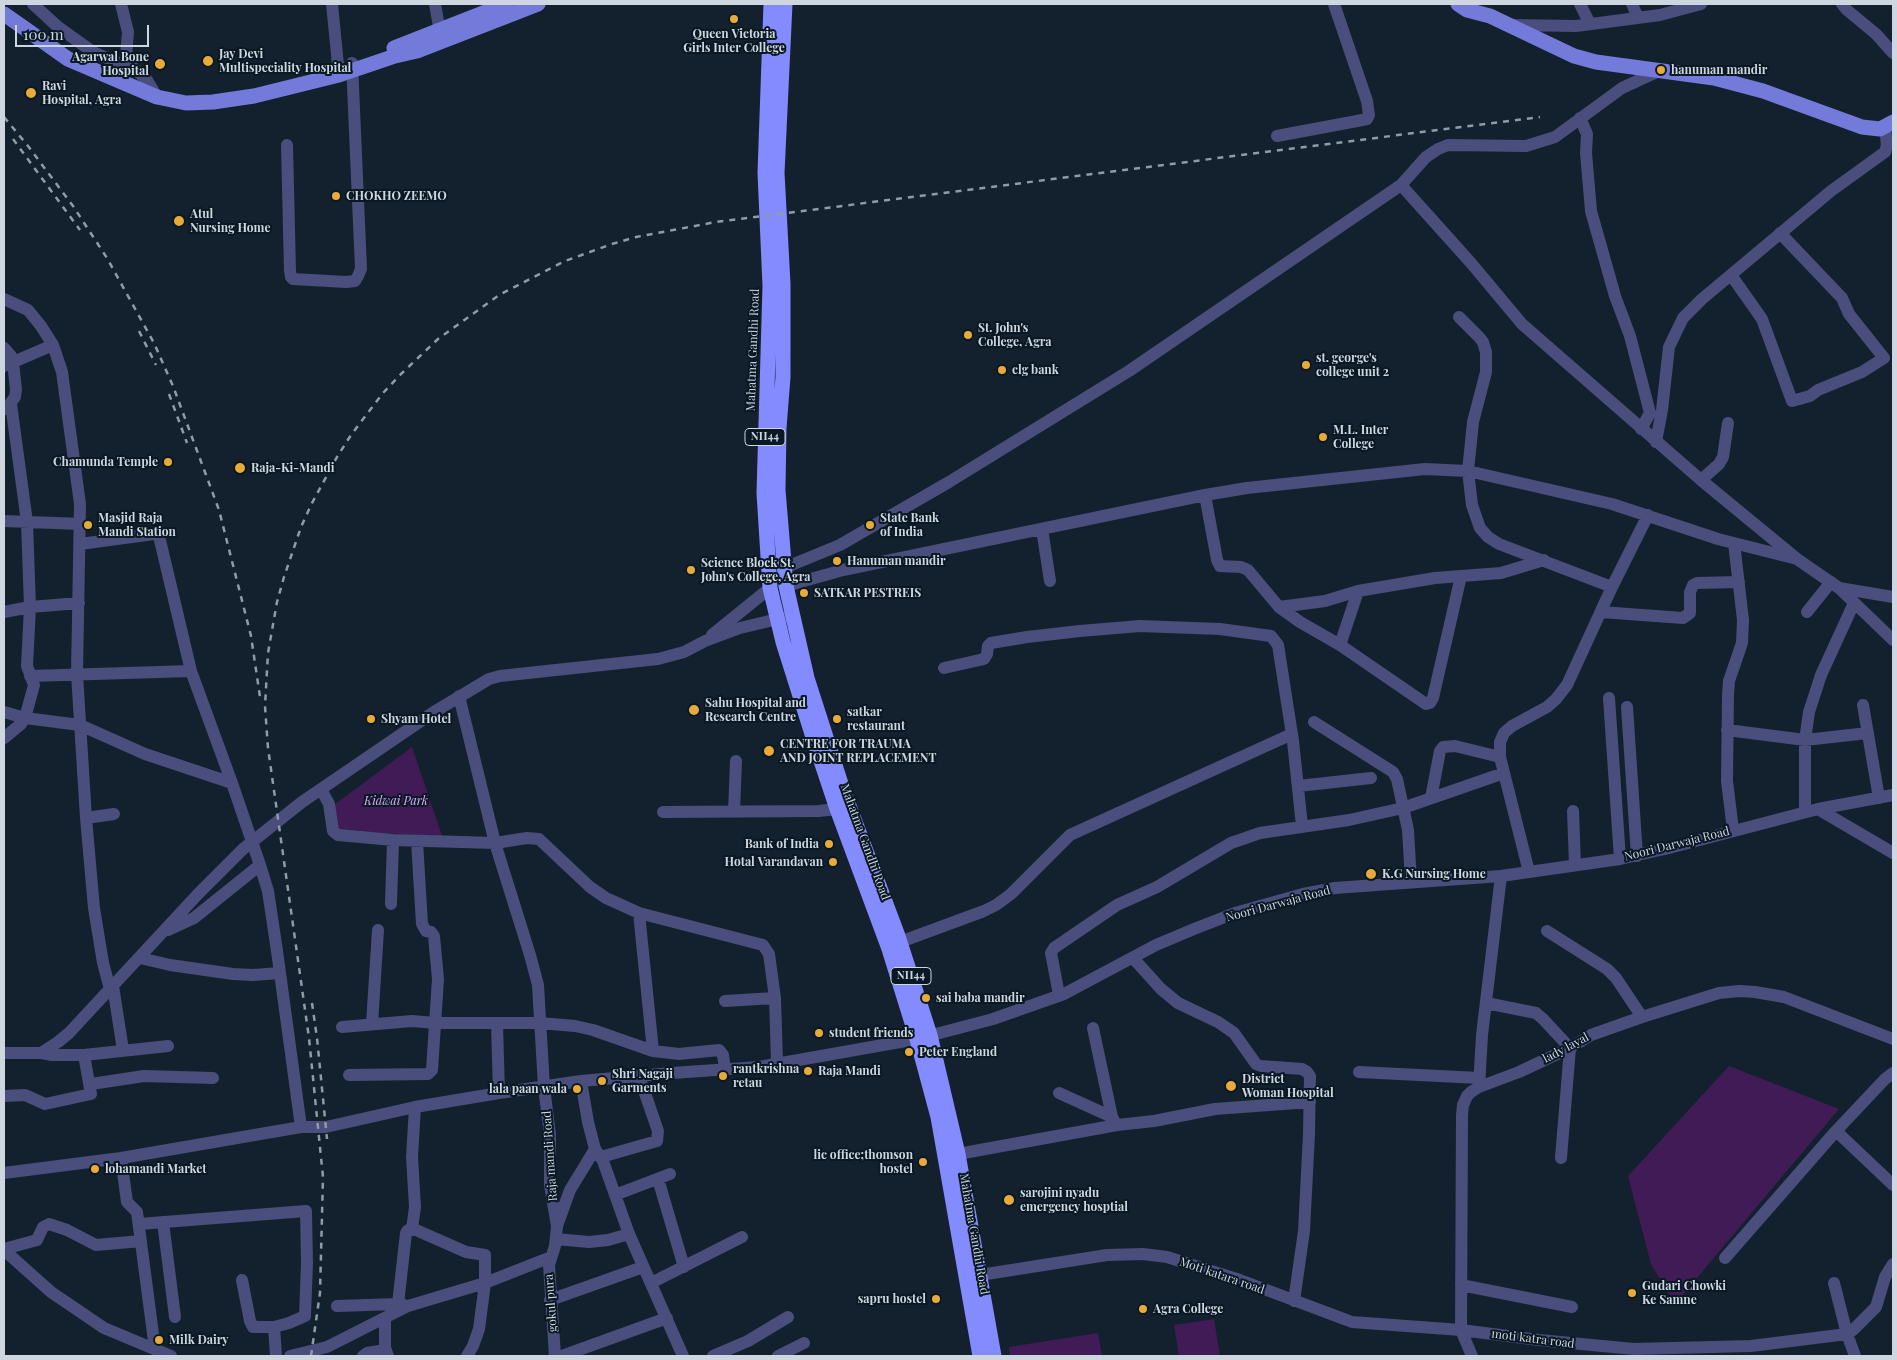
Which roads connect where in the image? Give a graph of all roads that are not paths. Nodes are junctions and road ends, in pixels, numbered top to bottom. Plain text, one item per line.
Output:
1 (33, 4) edge
2 (121, 4) edge
3 (332, 4) edge
4 (435, 4) edge
5 (506, 4) edge
6 (538, 4) edge
7 (785, 4) edge
8 (1334, 4) edge
9 (1458, 4) edge
10 (1477, 4) edge
11 (1580, 4) edge
12 (1632, 4) edge
13 (1701, 4) edge
14 (1844, 4) edge
15 (770, 6) edge
16 (4, 14) edge
17 (1490, 16) junction
18 (1638, 18) junction
19 (482, 19) junction
20 (1504, 24) junction
21 (1590, 24) junction
22 (440, 36) junction
23 (1893, 53) edge
24 (134, 70) junction
25 (1661, 70) junction
26 (342, 71) junction
27 (157, 97) junction
28 (1580, 118) junction
29 (1889, 125) edge
30 (1277, 136) dead end
31 (286, 145) dead end
32 (771, 173) junction
33 (1401, 185) junction
34 (1780, 233) junction
35 (1730, 275) junction
36 (776, 285) junction
37 (4, 299) edge
38 (1459, 317) dead end
39 (53, 345) junction
40 (4, 348) edge
41 (1884, 354) dead end
42 (8, 364) edge
43 (1893, 366) edge
44 (7, 408) edge
45 (1728, 423) dead end
46 (1641, 429) junction
47 (1656, 442) junction
48 (1468, 471) junction
49 (1701, 480) junction
50 (1205, 495) junction
51 (1648, 515) junction
52 (4, 521) edge
53 (27, 522) junction
54 (81, 524) junction
55 (1042, 529) junction
56 (1734, 543) junction
57 (80, 544) junction
58 (817, 555) junction
59 (1797, 559) junction
60 (1544, 560) junction
61 (784, 568) junction
62 (826, 575) junction
63 (1461, 576) junction
64 (1050, 581) dead end
65 (1739, 582) junction
66 (1835, 585) junction
67 (786, 586) junction
68 (1612, 587) junction
69 (770, 588) junction
70 (1358, 592) junction
71 (1893, 597) edge
72 (79, 603) junction
73 (1854, 603) junction
74 (30, 607) junction
75 (1279, 608) junction
76 (4, 612) edge
77 (1601, 612) junction
78 (1807, 612) dead end
79 (793, 615) junction
80 (777, 619) junction
81 (1893, 640) edge
82 (705, 641) junction
83 (1340, 645) junction
84 (944, 668) dead end
85 (191, 671) junction
86 (78, 674) junction
87 (30, 676) junction
88 (459, 696) junction
89 (1609, 698) dead end
90 (1863, 705) dead end
91 (1627, 707) dead end
92 (4, 712) edge
93 (24, 718) junction
94 (1314, 722) dead end
95 (80, 725) junction
96 (1727, 730) junction
97 (1868, 733) junction
98 (1292, 734) junction
99 (4, 738) edge
100 (1805, 740) junction
101 (1500, 757) junction
102 (736, 761) dead end
103 (1504, 772) junction
104 (1371, 778) dead end
105 (232, 783) junction
106 (1298, 786) junction
107 (321, 790) junction
108 (1893, 796) edge
109 (1431, 798) junction
110 (1879, 798) junction
111 (1403, 808) junction
112 (836, 809) junction
113 (1811, 810) junction
114 (663, 812) dead end
115 (734, 812) junction
116 (1572, 812) dead end
117 (114, 814) dead end
118 (86, 818) junction
119 (1302, 826) junction
120 (1733, 830) junction
121 (394, 840) junction
122 (417, 841) junction
123 (495, 843) junction
124 (1893, 853) edge
125 (1637, 856) junction
126 (1620, 859) junction
127 (1575, 864) junction
128 (260, 865) junction
129 (1528, 872) junction
130 (1501, 876) junction
131 (1411, 882) junction
132 (391, 904) dead end
133 (639, 913) junction
134 (378, 930) dead end
135 (1547, 931) dead end
136 (162, 934) junction
137 (900, 942) junction
138 (140, 958) junction
139 (1133, 958) junction
140 (280, 973) junction
141 (111, 987) junction
142 (1059, 995) junction
143 (775, 998) junction
144 (725, 1001) dead end
145 (1486, 1003) junction
146 (1642, 1017) junction
147 (540, 1023) junction
148 (372, 1024) junction
149 (435, 1024) junction
150 (497, 1024) junction
151 (342, 1027) dead end
152 (1093, 1028) dead end
153 (924, 1037) junction
154 (1893, 1039) edge
155 (168, 1046) dead end
156 (1570, 1048) junction
157 (122, 1050) junction
158 (653, 1051) junction
159 (4, 1053) edge
160 (41, 1053) junction
161 (84, 1055) junction
162 (777, 1064) junction
163 (725, 1070) junction
164 (1359, 1072) dead end
165 (1893, 1073) edge
166 (349, 1075) dead end
167 (640, 1076) junction
168 (213, 1078) dead end
169 (581, 1081) junction
170 (1479, 1082) junction
171 (91, 1084) junction
172 (544, 1086) junction
173 (499, 1093) junction
174 (1060, 1093) dead end
175 (4, 1096) edge
176 (1310, 1102) junction
177 (415, 1107) junction
178 (1115, 1121) junction
179 (301, 1127) junction
180 (1836, 1130) junction
181 (598, 1153) junction
182 (958, 1154) junction
183 (122, 1158) junction
184 (1561, 1158) dead end
185 (4, 1173) edge
186 (1893, 1185) edge
187 (615, 1195) junction
188 (163, 1222) junction
189 (139, 1224) junction
190 (557, 1226) junction
191 (412, 1229) junction
192 (629, 1234) junction
193 (742, 1237) dead end
194 (556, 1240) junction
195 (141, 1241) junction
196 (4, 1249) edge
197 (550, 1257) junction
198 (1725, 1258) dead end
199 (1893, 1264) edge
200 (643, 1267) junction
201 (684, 1267) junction
202 (980, 1275) junction
203 (242, 1280) dead end
204 (1834, 1282) dead end
205 (485, 1283) junction
206 (651, 1283) junction
207 (1461, 1284) junction
208 (550, 1300) junction
209 (1294, 1301) junction
210 (403, 1305) junction
211 (337, 1306) dead end
212 (1572, 1307) dead end
213 (175, 1317) dead end
214 (788, 1317) dead end
215 (385, 1318) junction
216 (666, 1318) junction
217 (274, 1327) junction
218 (1461, 1330) junction
219 (1847, 1334) junction
220 (804, 1343) dead end
221 (155, 1349) junction
222 (326, 1352) edge
223 (1608, 1352) edge
224 (1687, 1352) edge
225 (387, 1353) edge
226 (171, 1356) edge
227 (276, 1356) edge
228 (290, 1356) edge
229 (363, 1356) edge
230 (467, 1356) edge
231 (555, 1356) edge
232 (562, 1356) edge
233 (683, 1356) edge
234 (713, 1356) edge
235 (778, 1356) edge
236 (980, 1356) edge
237 (994, 1356) edge
238 (1472, 1356) edge
239 (1855, 1356) edge

1 - 24 street
2 - 24 street
3 - 26 street
4 - 22 street
5 - 19 main road
6 - 19 main road
7 - 32 highway, Mahatma Gandhi Road / NH44
8 - 30 street
9 - 17 main road
10 - 17 main road
11 - 21 street
12 - 18 street
13 - 18 street
14 - 23 street
15 - 32 highway, Mahatma Gandhi Road / NH44
16 - 27 main road
17 - 20 main road
18 - 21 street
19 - 22 main road
20 - 21 street
20 - 25 main road
22 - 26 main road
24 - 27 street
25 - 28 street
25 - 29 main road
26 - 27 main road
26 - 31 street
28 - 33 street
28 - 46 street
29 - 34 street
32 - 36 highway, Mahatma Gandhi Road / NH44
33 - 46 street
33 - 58 street
34 - 35 street
34 - 35 street
35 - 47 street
36 - 61 highway, Mahatma Gandhi Road / NH44
36 - 69 highway, Mahatma Gandhi Road / NH44
37 - 39 street
38 - 48 street
39 - 42 street
39 - 54 street
40 - 42 street
41 - 43 street
42 - 44 street
44 - 53 street
45 - 49 street
46 - 47 street
47 - 49 street
48 - 50 street
48 - 51 street
48 - 60 street
49 - 59 street
50 - 55 street
50 - 75 street
51 - 56 street
51 - 68 street
52 - 53 street
53 - 54 street
53 - 74 street
54 - 57 street
55 - 62 street
55 - 64 street
56 - 59 street
56 - 65 street
57 - 72 street
57 - 85 street
58 - 61 street
58 - 62 street
59 - 66 street
60 - 63 street
60 - 68 street
61 - 67 highway, Mahatma Gandhi Road / NH44
62 - 67 street
63 - 70 street
63 - 83 street
65 - 77 street
65 - 96 street
66 - 71 street
66 - 73 street
66 - 78 street
67 - 79 highway, Mahatma Gandhi Road / NH44
68 - 77 street
69 - 80 highway, Mahatma Gandhi Road / NH44
69 - 82 street
70 - 75 street
70 - 83 street
72 - 74 street
72 - 86 street
73 - 81 street
73 - 100 street
74 - 76 street
74 - 87 street
75 - 83 street
77 - 101 street
79 - 80 street
79 - 137 highway, Mahatma Gandhi Road / NH44
80 - 82 street
80 - 112 highway, Mahatma Gandhi Road / NH44
82 - 88 street
84 - 98 street
85 - 86 street
85 - 105 street
86 - 87 street
86 - 95 street
87 - 93 street
88 - 107 street
88 - 123 street, Raja mandi Road
89 - 126 street
90 - 97 street
91 - 125 street
92 - 93 street
93 - 95 street
93 - 99 street
94 - 111 street
95 - 105 street
95 - 118 street
96 - 100 street
96 - 120 street
97 - 100 street
97 - 110 street
98 - 106 street
98 - 137 street
100 - 113 street
101 - 103 street
101 - 109 street
102 - 115 street
103 - 109 street
103 - 129 street
104 - 106 street
105 - 128 street
106 - 119 street
107 - 121 street
107 - 136 street
108 - 110 street, Noori Darwaja Road
109 - 111 street
110 - 113 street, Noori Darwaja Road
111 - 119 street
111 - 131 street
112 - 115 street
112 - 153 highway, Mahatma Gandhi Road / NH44
113 - 120 street, Noori Darwaja Road
113 - 124 street
114 - 115 street
116 - 127 street
117 - 118 street
118 - 141 street
119 - 142 street
120 - 125 street, Noori Darwaja Road
121 - 122 street
121 - 132 street
122 - 123 street
122 - 149 street
123 - 133 street
123 - 147 street, Raja mandi Road
125 - 126 street, Noori Darwaja Road
126 - 127 street, Noori Darwaja Road
127 - 129 street, Noori Darwaja Road
128 - 136 street
128 - 140 street
129 - 130 street, Noori Darwaja Road
130 - 131 street, Noori Darwaja Road
130 - 145 street
131 - 139 street, Noori Darwaja Road
133 - 143 street
133 - 158 street
134 - 148 street
135 - 146 street
136 - 138 street
137 - 153 highway, Mahatma Gandhi Road / NH44
138 - 140 street
138 - 141 street
139 - 142 street, Noori Darwaja Road
139 - 176 street
140 - 179 street
141 - 157 street
141 - 160 street
142 - 153 street, Noori Darwaja Road
143 - 144 street
143 - 162 street
145 - 156 street
145 - 170 street
146 - 154 street, lady layal
146 - 156 street, lady layal
147 - 150 street
147 - 158 street
147 - 172 street, Raja mandi Road
148 - 149 street
148 - 151 street
149 - 150 street
149 - 166 street
150 - 173 street
152 - 178 street
153 - 162 street, Noori Darwaja Road
153 - 182 highway, Mahatma Gandhi Road / NH44
153 - 236 highway, Mahatma Gandhi Road / NH44
155 - 157 street
156 - 170 street, lady layal
156 - 184 street
157 - 161 street
158 - 163 street
159 - 160 street
160 - 161 street
161 - 171 street
162 - 163 street, Noori Darwaja Road
163 - 167 street, Noori Darwaja Road
164 - 170 street
165 - 180 street
167 - 169 street, Noori Darwaja Road
167 - 181 street
168 - 171 street
169 - 172 street, Noori Darwaja Road
169 - 181 street
170 - 207 street, lady layal
171 - 175 street
172 - 173 street, Noori Darwaja Road
172 - 190 street, Raja mandi Road
173 - 177 street, Noori Darwaja Road
174 - 178 street
176 - 178 street
176 - 209 street
177 - 179 street, Noori Darwaja Road
177 - 191 street
178 - 182 street
179 - 183 street, Noori Darwaja Road
180 - 186 street
180 - 198 street
181 - 187 street
181 - 190 street, gokul pura
182 - 202 highway, Mahatma Gandhi Road / NH44
183 - 185 street, Noori Darwaja Road
183 - 189 street
187 - 192 street
187 - 201 street
188 - 189 street
188 - 213 street
188 - 217 street
189 - 195 street
190 - 194 street, gokul pura
191 - 205 street
191 - 210 street
192 - 194 street
192 - 200 street
193 - 201 street
194 - 197 street, gokul pura
195 - 196 street
195 - 221 street
196 - 221 street
197 - 205 street
197 - 208 street, gokul pura
199 - 219 street
200 - 206 street
200 - 208 street
201 - 206 street
202 - 209 street, Moti katara road
202 - 237 highway, Mahatma Gandhi Road / NH44
203 - 217 street
204 - 219 street
205 - 210 street
205 - 230 street
206 - 216 street
207 - 212 street
207 - 218 street, lady layal
208 - 231 street, gokul pura
209 - 218 street, Moti katara road
210 - 211 street
210 - 215 street
214 - 234 street
215 - 222 street
215 - 225 street
216 - 232 street
216 - 233 street
217 - 227 street
218 - 223 street, moti katra road
218 - 238 street
219 - 224 street, moti katra road
219 - 239 street
220 - 235 street
221 - 226 street
222 - 228 street
223 - 224 street, moti katra road
225 - 229 street

